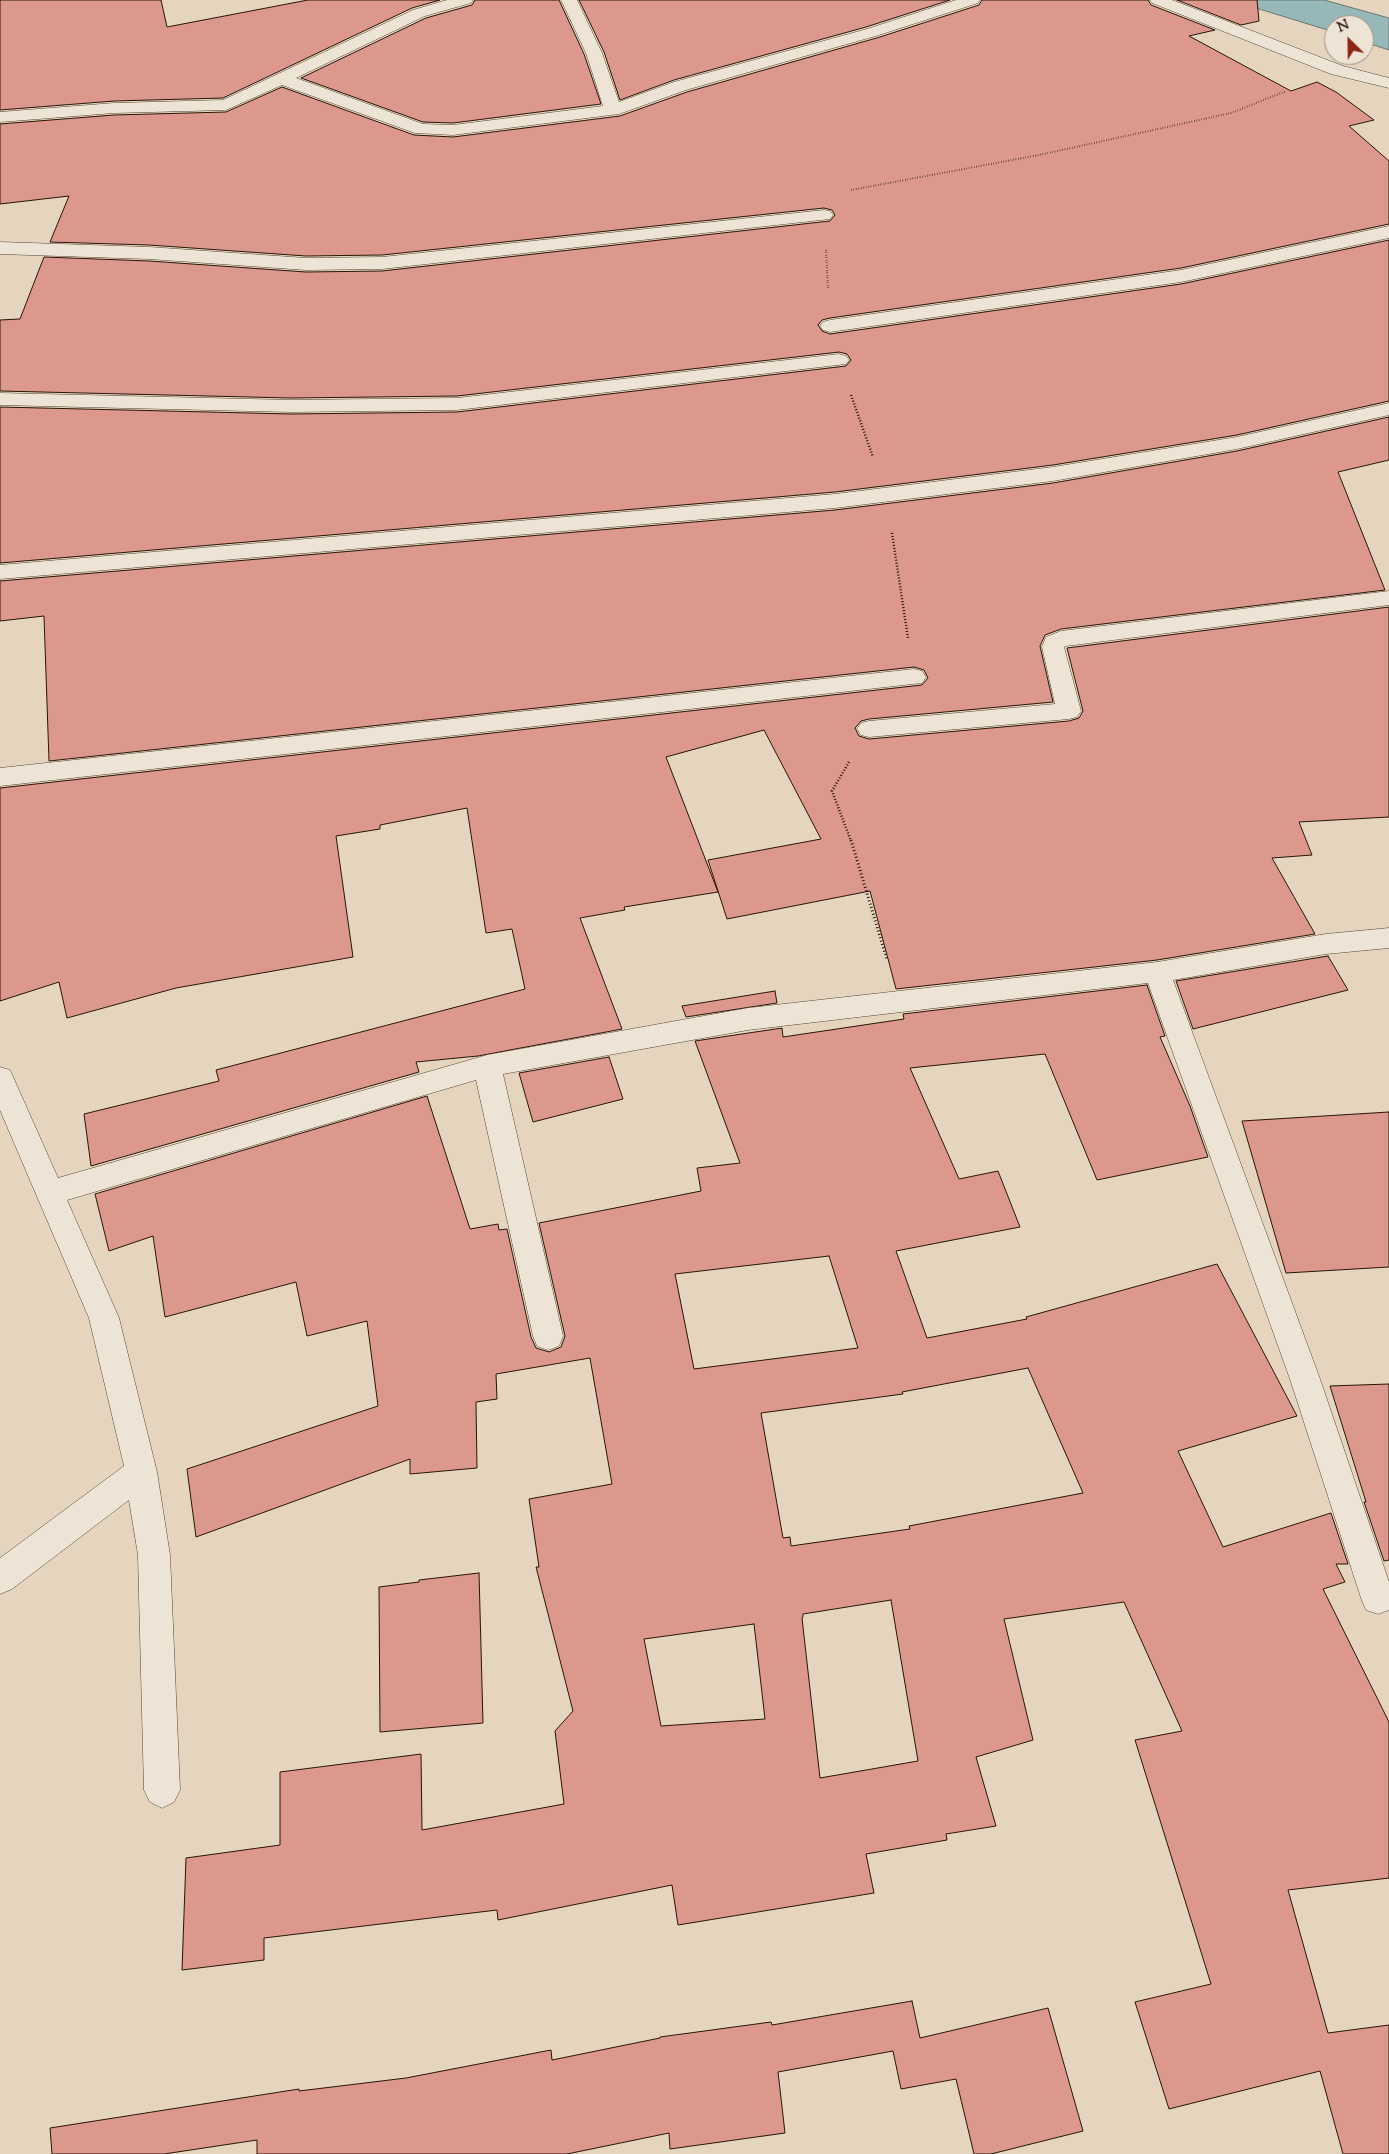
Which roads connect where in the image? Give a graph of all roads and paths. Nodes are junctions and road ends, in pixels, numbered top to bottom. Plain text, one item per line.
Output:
1 (465, 0) edge
2 (569, 0) edge
3 (972, 0) edge
4 (1158, 0) edge
5 (1337, 70) junction
6 (282, 79) junction
7 (1389, 83) edge
8 (613, 110) junction
9 (0, 117) edge
10 (824, 215) junction
11 (1389, 232) edge
12 (0, 248) edge
13 (830, 326) joint
14 (839, 360) joint
15 (0, 399) edge
16 (1389, 409) edge
17 (886, 495) junction
18 (0, 572) edge
19 (1389, 598) edge
20 (914, 677) joint
21 (869, 729) joint
22 (0, 777) edge
23 (1389, 938) edge
24 (1157, 972) junction
25 (899, 1003) junction
26 (487, 1066) junction
27 (0, 1078) edge
28 (51, 1192) junction
29 (548, 1336) dead end
30 (142, 1472) junction
31 (0, 1578) edge
32 (1378, 1598) dead end
33 (162, 1790) dead end

1 - 6 street
2 - 8 street
3 - 8 street
4 - 5 street
5 - 7 street
5 - 10 path
6 - 8 street
6 - 9 street
10 - 12 street
10 - 13 path
11 - 13 street
14 - 15 street
14 - 17 path
16 - 17 street
17 - 18 street
17 - 20 path
19 - 21 street
20 - 22 street
21 - 25 path
23 - 24 street
24 - 25 street
24 - 32 street
25 - 26 street
26 - 28 street
26 - 29 street
27 - 28 street
28 - 30 street
30 - 31 street
30 - 33 street

